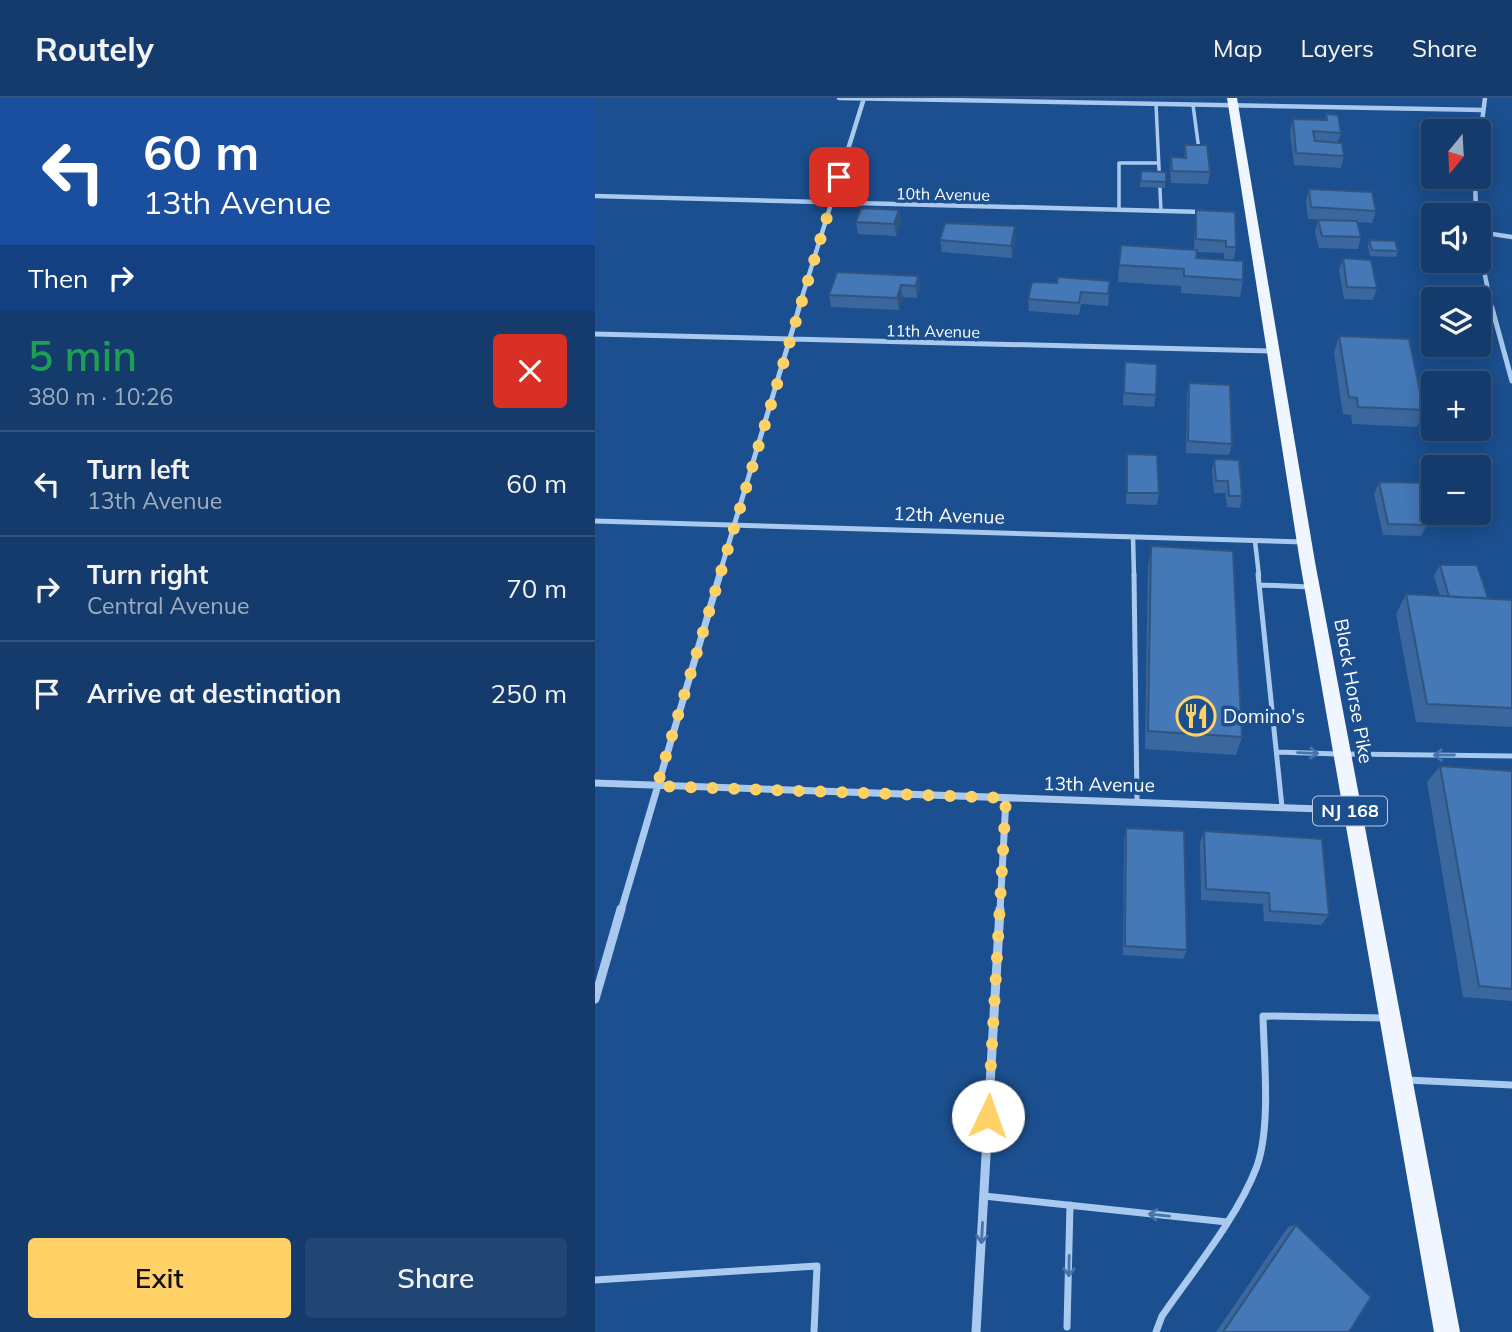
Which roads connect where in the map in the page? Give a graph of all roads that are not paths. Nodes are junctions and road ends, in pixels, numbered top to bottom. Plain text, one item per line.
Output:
1 (839, 98) edge
2 (864, 98) edge
3 (1485, 98) edge
4 (1232, 102) edge
5 (1156, 104) junction
6 (1193, 105) junction
7 (1483, 110) junction
8 (1482, 119) edge
9 (1199, 150) edge
10 (1159, 163) junction
11 (595, 197) edge
12 (831, 203) junction
13 (1119, 210) junction
14 (1161, 211) junction
15 (1211, 212) edge
16 (1491, 234) edge
17 (1512, 237) edge
18 (1483, 273) edge
19 (595, 334) edge
20 (789, 339) junction
21 (1270, 351) junction
22 (1512, 381) edge
23 (595, 521) edge
24 (734, 524) junction
25 (1133, 537) junction
26 (1255, 541) junction
27 (1303, 542) junction
28 (1261, 585) junction
29 (1310, 587) junction
30 (1277, 752) junction
31 (1340, 754) junction
32 (1512, 756) edge
33 (595, 783) edge
34 (657, 786) junction
35 (1006, 798) junction
36 (1137, 800) junction
37 (1282, 807) junction
38 (1350, 810) junction
39 (595, 999) edge
40 (1389, 1018) junction
41 (1401, 1080) junction
42 (1512, 1085) edge
43 (984, 1196) junction
44 (1070, 1205) junction
45 (1227, 1222) junction
46 (595, 1280) edge
47 (1067, 1327) dead end
48 (814, 1332) edge
49 (976, 1332) edge
50 (1156, 1332) edge
51 (1447, 1332) edge

1 - 2 street
2 - 5 street
2 - 12 street
3 - 7 street
4 - 6 street
4 - 7 street
4 - 21 main road, Black Horse Pike / NJ 168
5 - 6 street
5 - 10 lane
6 - 9 lane
7 - 8 street
10 - 13 lane
10 - 14 lane
11 - 12 street, 10th Avenue
12 - 13 street, 10th Avenue
12 - 20 street
13 - 14 street, 10th Avenue
14 - 15 street, 10th Avenue
16 - 17 street
18 - 22 street
19 - 20 street, 11th Avenue
20 - 21 street, 11th Avenue
20 - 24 street
21 - 27 main road, Black Horse Pike / NJ 168
23 - 24 street, 12th Avenue
24 - 25 street, 12th Avenue
24 - 34 street
25 - 26 street, 12th Avenue
25 - 36 lane
26 - 27 street, 12th Avenue
26 - 28 lane
27 - 29 main road, Black Horse Pike / NJ 168
28 - 29 lane
28 - 30 lane
29 - 31 main road, Black Horse Pike / NJ 168
30 -> 31 lane
30 - 37 lane
32 -> 31 lane
31 - 38 main road, Black Horse Pike / NJ 168
33 - 34 street, 13th Avenue
34 - 35 street, 13th Avenue
34 - 39 street
35 - 36 street, 13th Avenue
35 - 43 street
36 - 37 street, 13th Avenue
37 - 38 street, 13th Avenue
38 - 40 main road, Black Horse Pike / NJ 168
40 - 41 main road, Black Horse Pike / NJ 168
40 - 45 lane
41 - 42 lane
41 - 51 main road, Black Horse Pike / NJ 168
43 - 44 lane
43 -> 49 street
45 -> 44 lane
44 -> 47 lane
45 - 50 lane
46 - 48 lane

